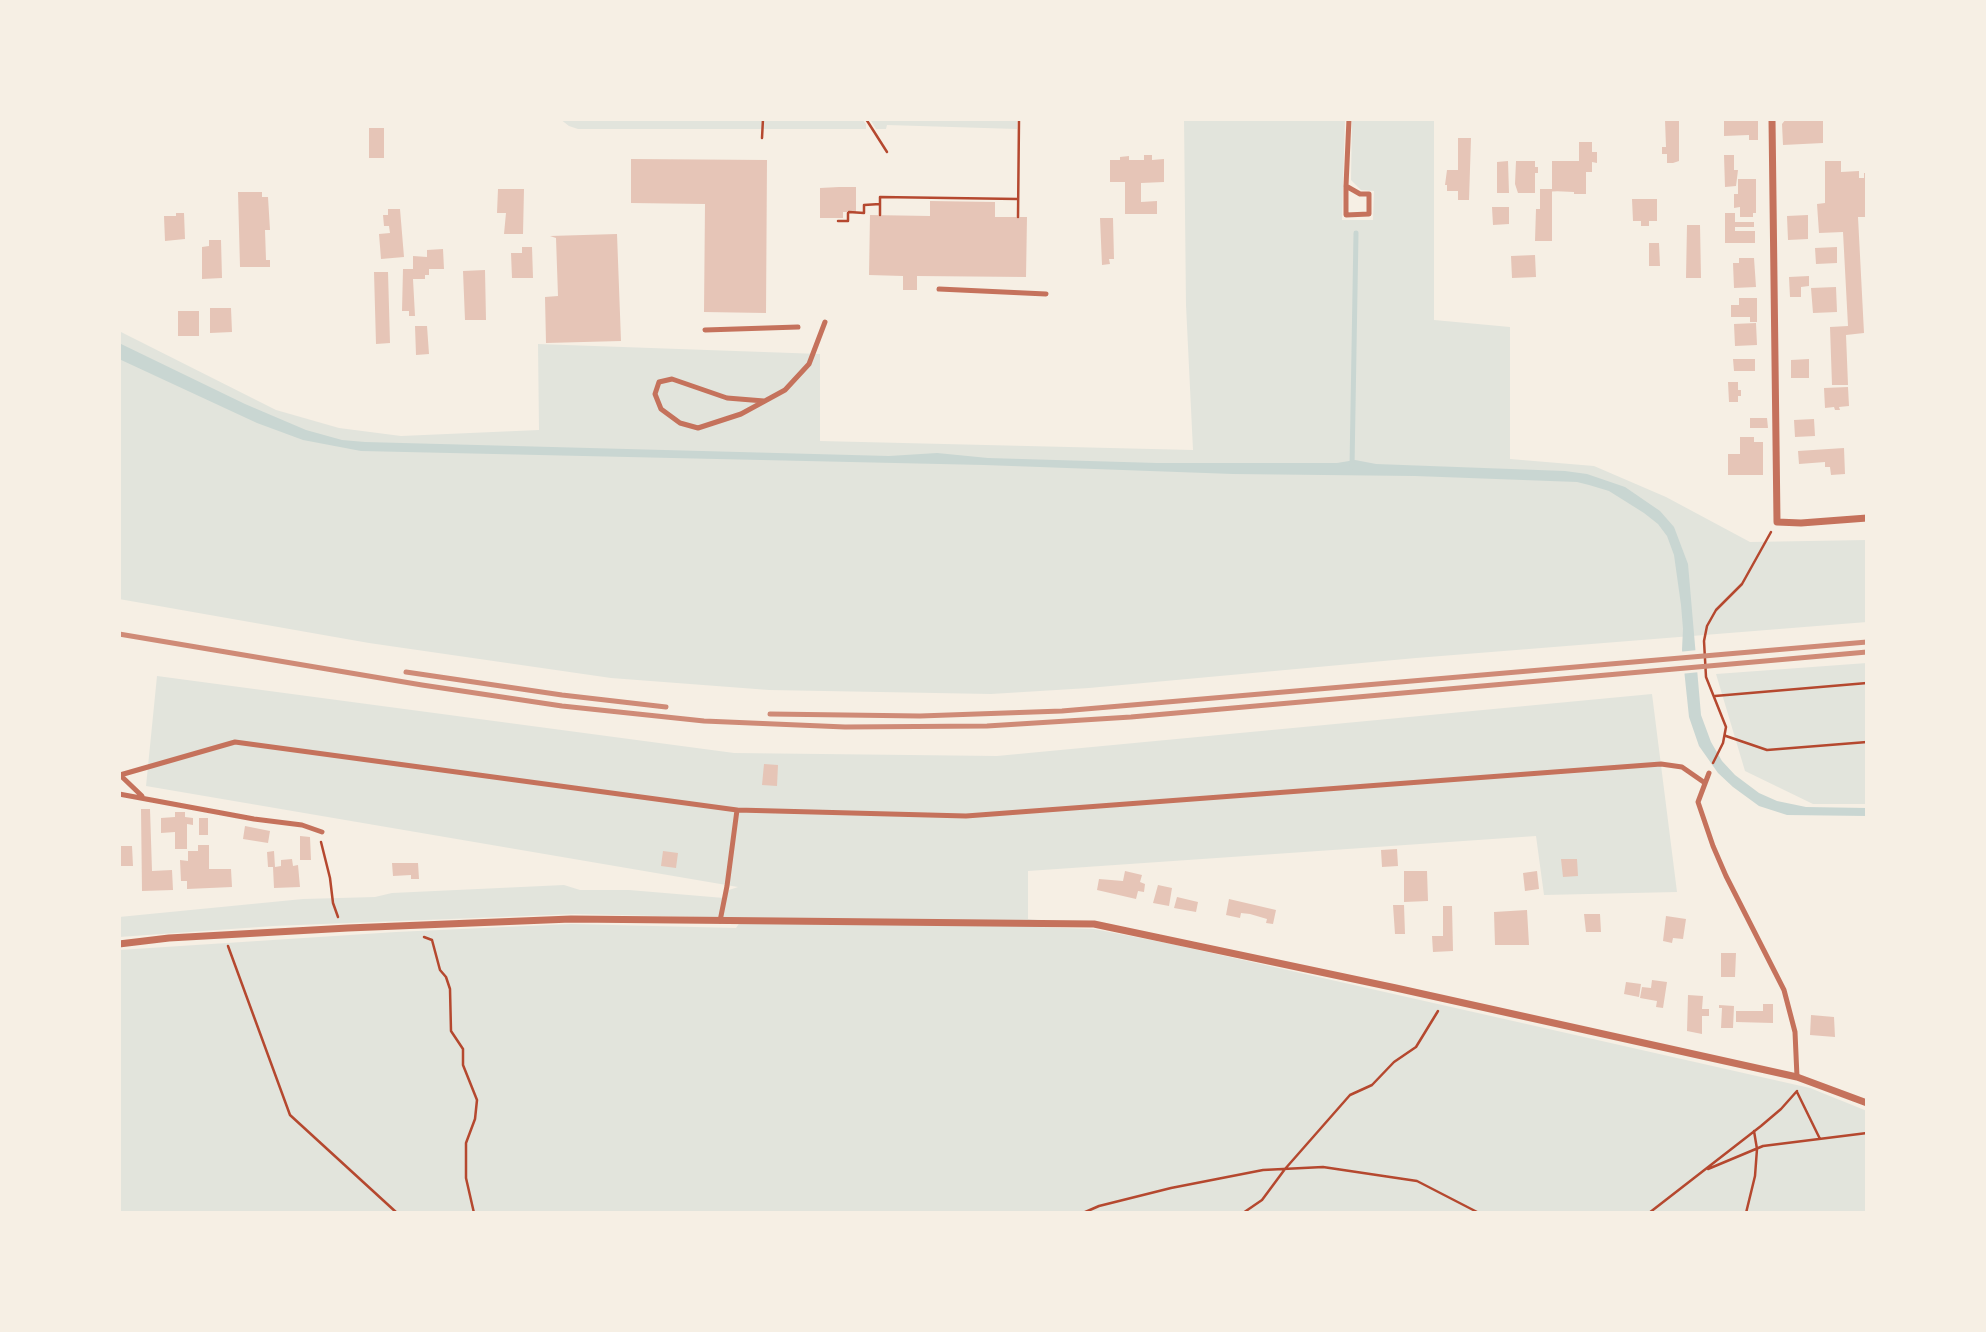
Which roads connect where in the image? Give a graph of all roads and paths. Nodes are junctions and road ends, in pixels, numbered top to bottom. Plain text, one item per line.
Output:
1 (763, 119) edge
2 (866, 119) edge
3 (1019, 119) edge
4 (1349, 119) edge
5 (1772, 119) edge
6 (762, 138) dead end
7 (887, 152) dead end
8 (1346, 186) junction
9 (1018, 199) junction
10 (880, 204) junction
11 (880, 215) dead end
12 (1018, 217) dead end
13 (838, 221) dead end
14 (939, 289) dead end
15 (1046, 294) dead end
16 (825, 322) dead end
17 (798, 327) dead end
18 (705, 330) dead end
19 (764, 401) junction
20 (1867, 518) edge
21 (1777, 522) junction
22 (1867, 683) edge
23 (1715, 696) junction
24 (1725, 736) junction
25 (1867, 742) edge
26 (1709, 773) joint
27 (120, 774) edge
28 (1705, 783) junction
29 (119, 794) edge
30 (144, 798) junction
31 (737, 810) junction
32 (318, 831) joint
33 (720, 922) junction
34 (420, 925) junction
35 (348, 928) junction
36 (225, 936) junction
37 (119, 944) edge
38 (1445, 999) junction
39 (1797, 1077) junction
40 (1797, 1092) junction
41 (1867, 1103) edge
42 (1754, 1131) junction
43 (1867, 1133) edge
44 (1820, 1139) junction
45 (1757, 1149) junction
46 (1285, 1169) junction
47 (1702, 1171) junction
48 (397, 1213) edge
49 (474, 1213) edge
50 (1083, 1213) edge
51 (1243, 1213) edge
52 (1479, 1213) edge
53 (1649, 1213) edge
54 (1746, 1213) edge

1 - 6 path
2 - 7 path
3 - 9 path
4 - 8 lane
5 - 21 street
8 - 8 lane
9 - 10 path
9 - 12 path
10 - 11 path
10 - 13 path
14 - 15 lane
16 - 19 lane
17 - 18 lane
19 - 19 lane
20 - 21 street
21 - 23 path
22 - 23 path
23 - 24 path
24 - 25 path
24 - 26 path
26 - 28 lane
27 - 30 lane
27 - 31 lane
28 - 31 lane
28 - 39 lane
29 - 30 lane
30 - 32 lane
31 - 33 lane
32 - 35 path
33 - 34 street
33 - 38 street
34 - 35 street
34 - 49 path
35 - 36 street
36 - 37 street
36 - 48 path
38 - 39 street
38 - 46 path
39 - 40 path
39 - 41 street
40 - 42 path
40 - 44 path
42 - 45 path
42 - 47 path
43 - 44 path
44 - 45 path
45 - 47 path
45 - 54 path
46 - 50 path
46 - 51 path
46 - 52 path
47 - 53 path

